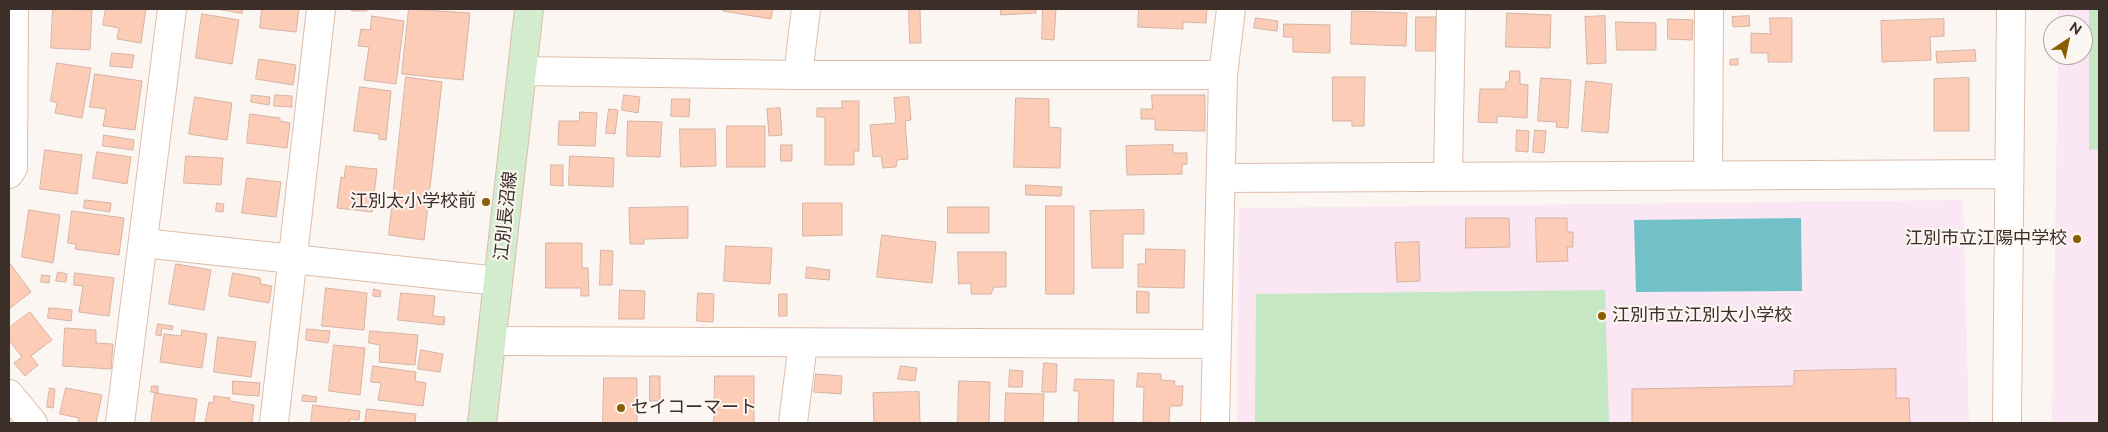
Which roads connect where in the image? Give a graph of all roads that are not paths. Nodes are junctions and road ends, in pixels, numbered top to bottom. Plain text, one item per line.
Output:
1 (14, 9) edge
2 (172, 9) edge
3 (321, 9) edge
4 (529, 9) edge
5 (806, 9) edge
6 (1231, 9) edge
7 (1451, 9) edge
8 (1710, 9) edge
9 (2011, 9) edge
10 (522, 71) junction
11 (798, 75) junction
12 (1223, 75) junction
13 (9, 174) edge
14 (2009, 174) junction
15 (1708, 176) junction
16 (1448, 177) junction
17 (1221, 178) junction
18 (143, 243) junction
19 (292, 258) junction
20 (498, 281) junction
21 (492, 341) junction
22 (803, 343) junction
23 (1217, 344) junction
24 (9, 394) edge
25 (33, 423) edge
26 (120, 423) edge
27 (274, 423) edge
28 (482, 423) edge
29 (793, 423) edge
30 (1215, 423) edge
31 (2007, 423) edge

1 - 13 street
2 - 18 street
3 - 19 street
4 - 10 main road, 江別長沼線
5 - 11 street
6 - 12 street
7 - 16 street
8 - 15 street
9 - 14 street
10 - 11 street
10 - 20 main road, 江別長沼線
11 - 12 street
12 - 17 street
14 - 15 street
14 - 31 street
15 - 16 street
16 - 17 street
17 - 23 street
18 - 19 street
18 - 26 street
19 - 20 street
19 - 27 street
20 - 21 main road, 江別長沼線
21 - 22 street
21 - 28 main road, 江別長沼線
22 - 23 street
22 - 29 street
23 - 30 street
24 - 25 street

